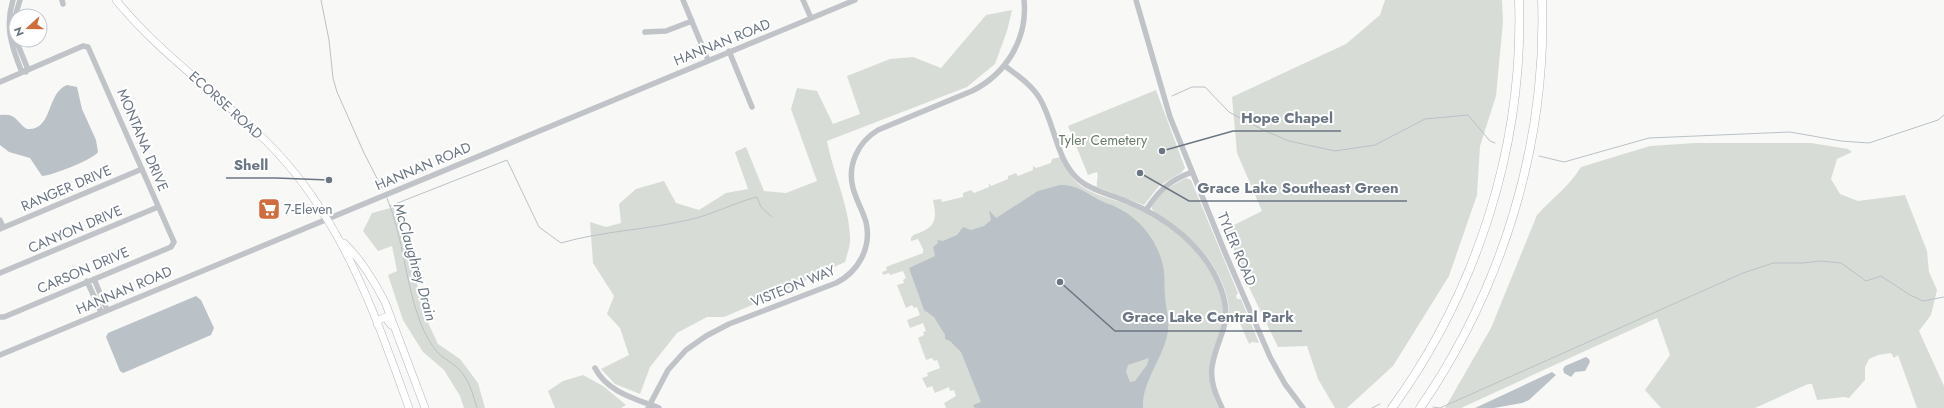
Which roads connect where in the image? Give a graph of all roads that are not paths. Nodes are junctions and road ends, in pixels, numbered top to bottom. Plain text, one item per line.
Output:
1 (13, 0) edge
2 (116, 0) edge
3 (683, 0) edge
4 (803, 0) edge
5 (855, 0) edge
6 (1024, 0) edge
7 (1136, 0) edge
8 (1519, 0) edge
9 (1542, 0) edge
10 (811, 18) junction
11 (692, 21) junction
12 (645, 32) dead end
13 (19, 48) edge
14 (729, 51) junction
15 (708, 60) junction
16 (1005, 66) junction
17 (26, 72) junction
18 (0, 82) edge
19 (752, 107) dead end
20 (142, 169) junction
21 (1192, 172) junction
22 (158, 207) junction
23 (1146, 210) junction
24 (327, 218) junction
25 (0, 220) edge
26 (2, 228) edge
27 (340, 238) junction
28 (173, 244) joint
29 (0, 273) edge
30 (94, 279) junction
31 (88, 281) junction
32 (107, 310) junction
33 (101, 312) junction
34 (0, 317) edge
35 (377, 324) junction
36 (0, 355) edge
37 (406, 357) junction
38 (595, 368) dead end
39 (648, 406) edge
40 (410, 408) edge
41 (425, 408) edge
42 (658, 408) edge
43 (1222, 408) edge
44 (1303, 408) edge
45 (1392, 408) edge
46 (1420, 408) edge

1 - 17 street
2 - 24 main road, ECORSE ROAD
3 - 11 street
4 - 10 street
5 - 10 street, HANNAN ROAD
6 - 16 street, VISTEON WAY
7 - 21 street, TYLER ROAD
8 - 45 highway
9 - 46 highway
10 - 14 street, HANNAN ROAD
11 - 12 street
11 - 15 street
13 - 17 street
14 - 15 street, HANNAN ROAD
14 - 19 street
15 - 24 street, HANNAN ROAD
16 - 23 street
16 - 39 street, VISTEON WAY
17 - 18 street
17 - 20 street, MONTANA DRIVE
20 - 22 street, MONTANA DRIVE
20 - 26 street, RANGER DRIVE
21 - 23 street
21 - 44 street, TYLER ROAD
22 - 28 street, MONTANA DRIVE
22 - 29 street, CANYON DRIVE
23 - 43 street
24 - 27 main road, ECORSE ROAD
24 - 32 street, HANNAN ROAD
25 - 26 street
27 - 35 main road, ECORSE ROAD
27 - 37 main road, ECORSE ROAD
28 - 30 street, CARSON DRIVE
30 - 31 street, CARSON DRIVE
30 - 32 street
31 - 33 street
31 - 34 street, CARSON DRIVE
32 - 33 street, HANNAN ROAD
33 - 36 street, HANNAN ROAD
35 - 37 main road
35 - 40 main road, ECORSE ROAD
37 - 41 main road, ECORSE ROAD
38 - 39 street
39 - 42 street

